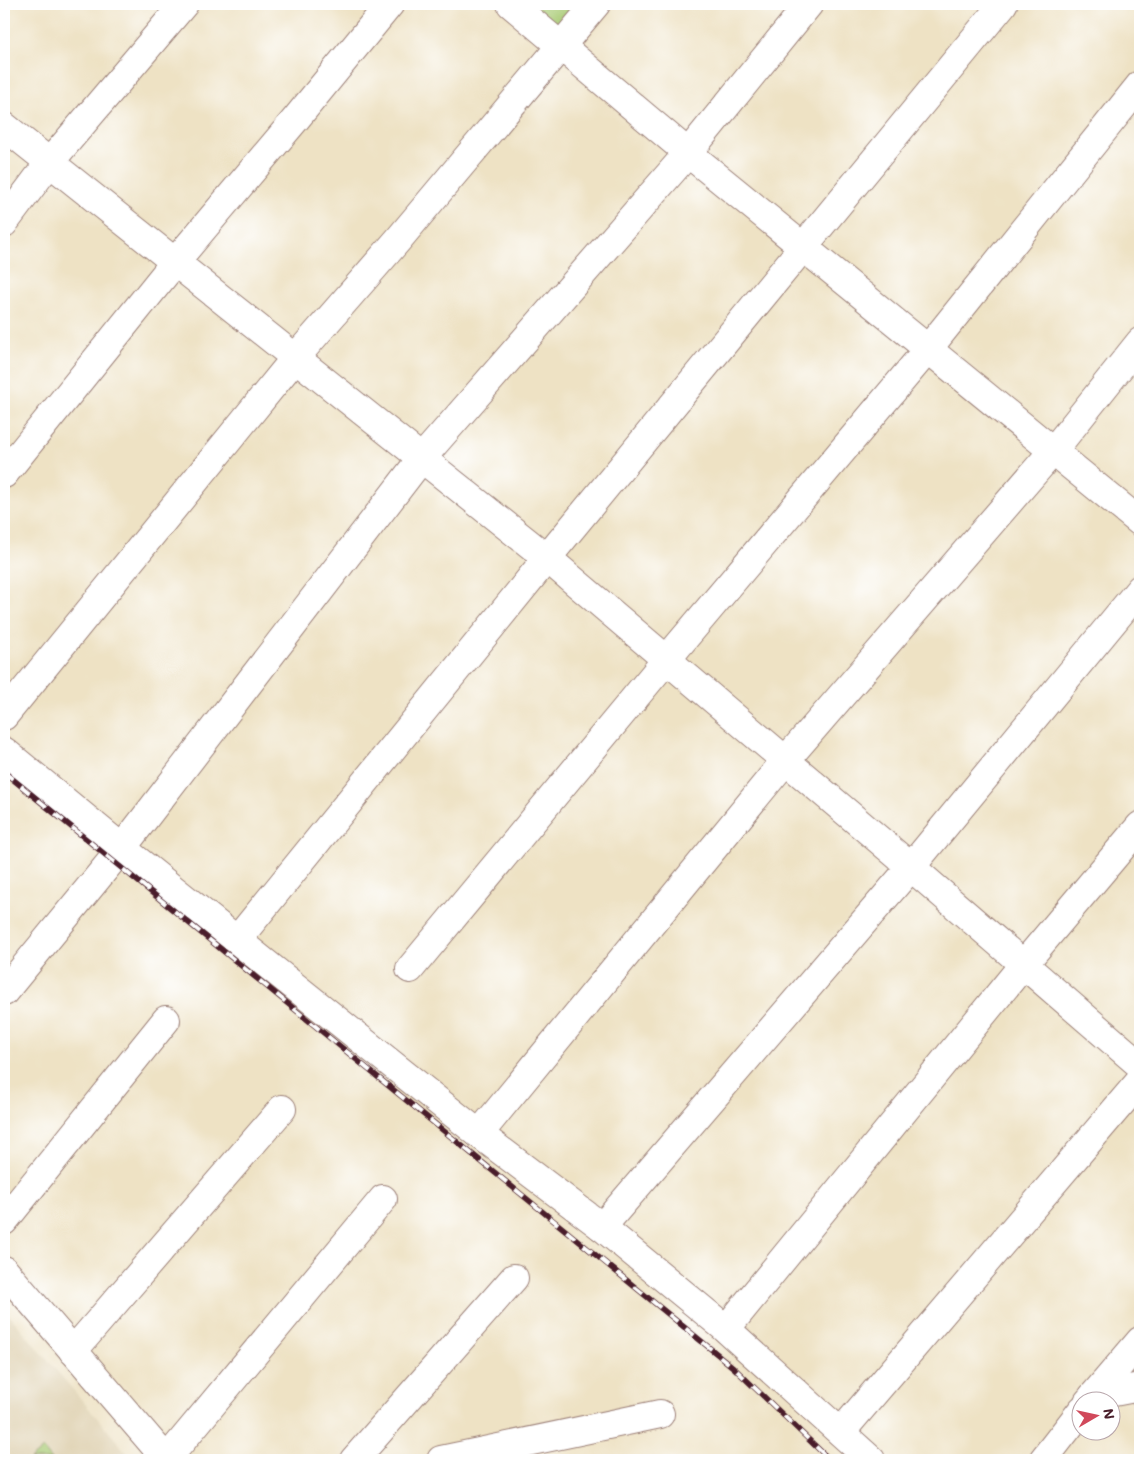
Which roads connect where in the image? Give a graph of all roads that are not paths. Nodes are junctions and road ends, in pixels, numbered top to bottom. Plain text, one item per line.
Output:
1 (184, 4) edge
2 (390, 4) edge
3 (511, 4) edge
4 (596, 4) edge
5 (809, 4) edge
6 (1003, 4) edge
7 (560, 46) junction
8 (1140, 85) edge
9 (4, 126) edge
10 (688, 153) junction
11 (49, 163) junction
12 (4, 223) edge
13 (803, 247) junction
14 (175, 262) junction
15 (1140, 342) edge
16 (928, 349) junction
17 (296, 357) junction
18 (1053, 451) junction
19 (421, 459) junction
20 (4, 474) edge
21 (1140, 522) edge
22 (546, 558) junction
23 (1140, 589) edge
24 (667, 659) junction
25 (4, 716) edge
26 (4, 751) edge
27 (785, 762) junction
28 (1140, 826) edge
29 (122, 848) junction
30 (911, 867) junction
31 (237, 940) junction
32 (1023, 965) junction
33 (410, 969) dead end
34 (4, 992) edge
35 (166, 1020) dead end
36 (1140, 1066) edge
37 (1140, 1081) edge
38 (282, 1110) dead end
39 (479, 1134) junction
40 (383, 1200) dead end
41 (4, 1221) edge
42 (602, 1227) junction
43 (4, 1270) edge
44 (514, 1278) dead end
45 (726, 1329) junction
46 (1140, 1341) edge
47 (73, 1351) junction
48 (1140, 1387) edge
49 (1097, 1392) edge
50 (1122, 1393) edge
51 (660, 1414) dead end
52 (1072, 1423) edge
53 (841, 1432) junction
54 (166, 1460) edge
55 (354, 1460) edge
56 (441, 1460) edge
57 (871, 1460) edge
58 (1043, 1460) edge

1 - 11 street
2 - 14 street
3 - 7 street
4 - 7 street
5 - 10 street
6 - 13 street
7 - 10 street
7 - 17 street
8 - 16 street
9 - 11 street
10 - 13 street
10 - 19 street
11 - 12 street
11 - 14 street
13 - 16 street
13 - 22 street
14 - 17 street
14 - 20 street
15 - 18 street
16 - 18 street
16 - 24 street
17 - 19 street
17 - 25 street
18 - 21 street
18 - 27 street
19 - 22 street
19 - 29 street
22 - 24 street
22 - 31 street
23 - 30 street
24 - 27 street
24 - 33 street
26 - 29 street
27 - 30 street
27 - 39 street
28 - 32 street
29 - 31 street
29 - 34 street
30 - 32 street
30 - 42 street
31 - 39 street
32 - 36 street
32 - 45 street
35 - 41 street
37 - 53 street
38 - 47 street
39 - 42 street
40 - 54 street
42 - 45 street
43 - 47 street
44 - 55 street
45 - 53 street
46 - 49 street
47 - 54 street
48 - 50 street
51 - 56 street
52 - 58 street
53 - 57 street

